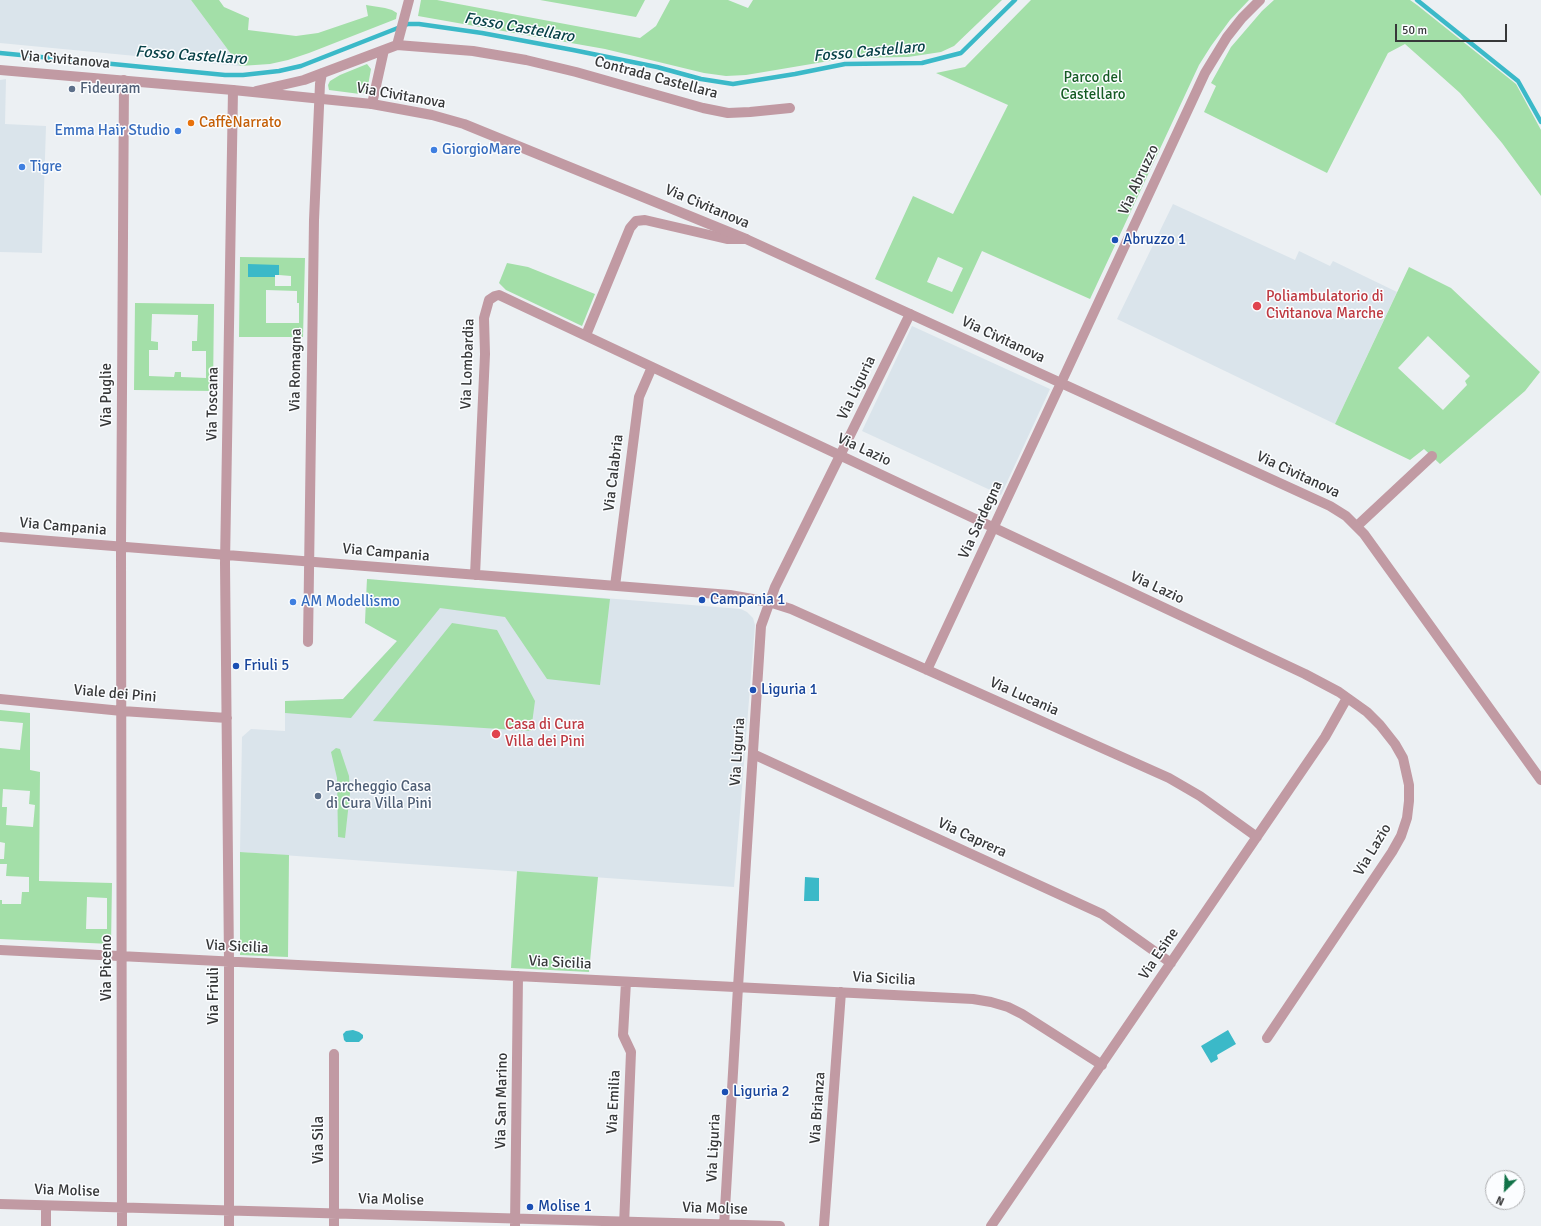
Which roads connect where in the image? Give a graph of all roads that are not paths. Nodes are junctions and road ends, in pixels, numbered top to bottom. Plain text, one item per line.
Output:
1 (409, 0) edge
2 (1260, 0) edge
3 (398, 42) junction
4 (384, 50) junction
5 (0, 70) edge
6 (322, 73) junction
7 (124, 80) junction
8 (304, 80) junction
9 (233, 90) junction
10 (254, 92) junction
11 (298, 96) junction
12 (320, 98) junction
13 (372, 104) junction
14 (790, 108) dead end
15 (700, 220) junction
16 (691, 231) junction
17 (746, 239) junction
18 (910, 314) junction
19 (586, 335) junction
20 (652, 367) junction
21 (1061, 383) junction
22 (840, 455) junction
23 (1432, 456) dead end
24 (1357, 526) junction
25 (994, 528) junction
26 (0, 537) edge
27 (122, 547) junction
28 (225, 555) junction
29 (309, 562) junction
30 (475, 575) junction
31 (615, 586) junction
32 (769, 602) junction
33 (308, 642) dead end
34 (927, 670) junction
35 (1347, 698) junction
36 (0, 699) edge
37 (122, 710) junction
38 (227, 718) junction
39 (753, 754) junction
40 (1541, 780) edge
41 (1257, 837) junction
42 (0, 950) edge
43 (122, 956) junction
44 (229, 961) junction
45 (1171, 963) junction
46 (518, 976) junction
47 (626, 982) junction
48 (738, 987) junction
49 (841, 992) junction
50 (1267, 1038) dead end
51 (334, 1054) dead end
52 (1102, 1065) junction
53 (0, 1204) edge
54 (46, 1206) junction
55 (122, 1208) junction
56 (229, 1211) junction
57 (334, 1214) junction
58 (426, 1221) edge
59 (515, 1222) edge
60 (624, 1224) edge
61 (724, 1225) edge
62 (46, 1226) edge
63 (122, 1226) edge
64 (229, 1226) edge
65 (334, 1226) edge
66 (780, 1226) edge
67 (824, 1226) edge
68 (992, 1226) edge

1 - 3 street
2 - 21 street, Via Abruzzo
3 - 4 street
3 - 14 street, Contrada Castellara
4 - 6 street
4 - 13 street
5 - 7 street, Via Civitanova
6 - 8 street
6 - 12 street, Via Romagna
7 - 9 street, Via Civitanova
7 - 27 street, Via Puglie
8 - 10 street
8 - 11 street
9 - 10 street, Via Civitanova
9 - 28 street, Via Toscana
10 - 11 street, Via Civitanova
11 - 12 street, Via Civitanova
12 - 13 street, Via Civitanova
12 - 29 street, Via Romagna
13 - 15 street, Via Civitanova
15 - 16 street
15 - 17 street, Via Civitanova
16 - 17 street
16 - 19 street
17 - 18 street, Via Civitanova
18 - 21 street, Via Civitanova
18 - 22 street, Via Liguria
19 - 20 street, Via Lazio
19 - 30 street, Via Lombardia
20 - 22 street, Via Lazio
20 - 31 street, Via Calabria
21 - 24 street, Via Civitanova
21 - 25 street, Via Sardegna
22 - 25 street, Via Lazio
22 - 32 street, Via Liguria
23 - 24 street
24 - 40 street, Via Civitanova
25 - 34 street, Via Sardegna
25 - 35 street, Via Lazio
26 - 27 street, Via Campania
27 - 28 street, Via Campania
27 - 37 street, Via Puglie
28 - 29 street, Via Campania
28 - 38 street, Via Toscana
29 - 30 street, Via Campania
29 - 33 street, Via Romagna
30 - 31 street, Via Campania
31 - 32 street, Via Campania
32 - 34 street, Via Lucania
32 - 39 street, Via Liguria
34 - 41 street, Via Lucania
35 - 41 street, Via Esine
35 - 50 street, Via Lazio
36 - 37 street, Viale dei Pini
37 - 38 street, Viale dei Pini
37 - 43 street, Via Piceno
38 - 44 street, Via Friuli
39 - 45 street, Via Caprera
39 - 48 street, Via Liguria
41 - 45 street, Via Esine
42 - 43 street, Via Sicilia
43 - 44 street, Via Sicilia
43 - 55 street, Via Piceno
44 - 46 street, Via Sicilia
44 - 56 street, Via Friuli
45 - 52 street, Via Esine
46 - 47 street, Via Sicilia
46 - 59 street, Via San Marino
47 - 48 street, Via Sicilia
47 - 60 street, Via Emilia
48 - 49 street, Via Sicilia
48 - 61 street, Via Liguria
49 - 52 street, Via Sicilia
49 - 67 street, Via Brianza
51 - 57 street, Via Sila
52 - 68 street, Via Esine
53 - 54 street, Via Molise
54 - 55 street, Via Molise
54 - 62 street
55 - 56 street, Via Molise
55 - 63 street, Via Piceno
56 - 57 street, Via Molise
56 - 64 street, Via Friuli
57 - 58 street, Via Molise
57 - 65 street, Via Sila
58 - 59 street, Via Molise
59 - 60 street, Via Molise
60 - 61 street, Via Molise
61 - 66 street, Via Molise

